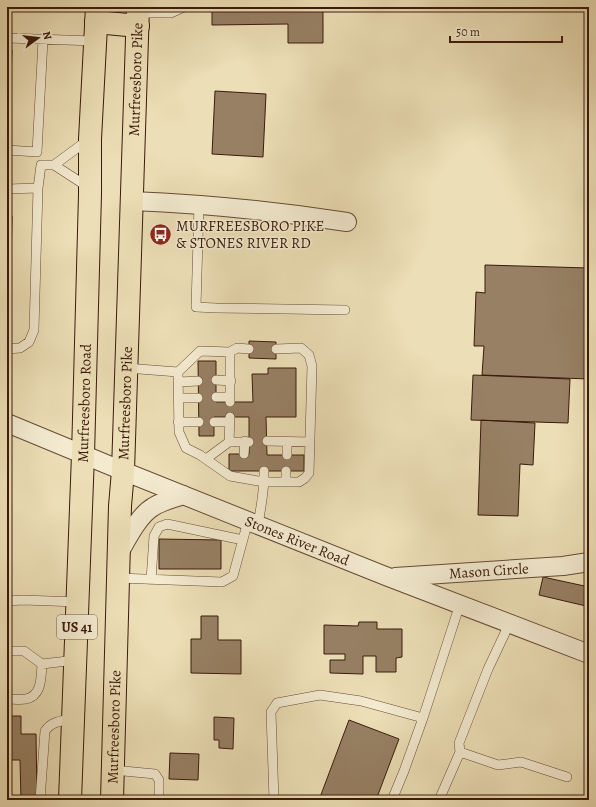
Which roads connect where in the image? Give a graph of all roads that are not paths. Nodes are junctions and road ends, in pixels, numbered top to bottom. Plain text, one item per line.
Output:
1 (183, 7) edge
2 (138, 15) edge
3 (96, 23) edge
4 (7, 38) edge
5 (43, 40) junction
6 (90, 139) junction
7 (7, 150) edge
8 (37, 152) junction
9 (41, 165) junction
10 (54, 165) junction
11 (38, 188) junction
12 (7, 189) edge
13 (90, 189) junction
14 (132, 200) junction
15 (199, 205) junction
16 (347, 222) dead end
17 (344, 310) dead end
18 (276, 348) dead end
19 (7, 349) edge
20 (249, 349) dead end
21 (230, 352) junction
22 (126, 368) junction
23 (179, 377) junction
24 (216, 380) dead end
25 (198, 381) dead end
26 (231, 381) junction
27 (216, 397) dead end
28 (179, 398) junction
29 (198, 398) dead end
30 (178, 422) junction
31 (199, 422) dead end
32 (214, 422) dead end
33 (7, 424) edge
34 (229, 442) junction
35 (266, 442) dead end
36 (287, 442) junction
37 (310, 442) junction
38 (244, 454) dead end
39 (83, 455) junction
40 (286, 455) dead end
41 (206, 459) junction
42 (123, 471) junction
43 (264, 471) dead end
44 (286, 471) dead end
45 (264, 482) junction
46 (286, 482) junction
47 (183, 495) junction
48 (253, 523) junction
49 (242, 540) junction
50 (119, 553) junction
51 (589, 562) edge
52 (388, 577) junction
53 (118, 578) junction
54 (152, 580) junction
55 (7, 601) edge
56 (78, 602) junction
57 (460, 604) junction
58 (508, 623) junction
59 (7, 650) edge
60 (589, 654) edge
61 (76, 660) junction
62 (42, 664) junction
63 (7, 699) edge
64 (74, 718) junction
65 (423, 718) junction
66 (460, 752) junction
67 (113, 770) junction
68 (567, 777) dead end
69 (40, 800) edge
70 (70, 800) edge
71 (112, 800) edge
72 (159, 800) edge
73 (274, 800) edge
74 (392, 800) edge
75 (439, 800) edge

1 - 2 lane
2 - 3 main road
2 - 14 main road, Murfreesboro Pike
3 - 5 lane
3 - 6 main road, Murfreesboro Road
4 - 5 lane
5 - 8 lane
6 - 10 lane
6 - 13 main road, Murfreesboro Road
7 - 8 lane
8 - 9 lane
9 - 10 lane
9 - 11 lane
10 - 13 lane
11 - 12 lane
11 - 19 lane
13 - 39 main road, Murfreesboro Road
14 - 15 street
14 - 22 main road, Murfreesboro Pike
15 - 16 street
15 - 17 lane
18 - 37 lane
20 - 21 lane
21 - 23 lane
21 - 26 lane
22 - 23 lane
22 - 42 main road, Murfreesboro Pike
23 - 25 lane
23 - 28 lane
24 - 26 lane
26 - 27 lane
28 - 29 lane
28 - 30 lane
30 - 31 lane
30 - 41 lane
32 - 34 lane
33 - 39 street, Stones River Road
34 - 38 lane
34 - 41 lane
35 - 36 lane
36 - 37 lane
36 - 40 lane
37 - 46 lane
39 - 42 street, Stones River Road
39 - 56 main road, Murfreesboro Road / US 41
41 - 45 lane
42 - 47 street, Stones River Road
42 - 50 main road, Murfreesboro Pike
43 - 45 lane
44 - 46 lane
45 - 46 lane
45 - 48 lane
47 - 48 street, Stones River Road
47 - 50 street
48 - 49 lane
48 - 52 street, Stones River Road
49 - 54 lane
49 - 54 lane
50 - 53 main road, Murfreesboro Pike
51 - 52 street, Mason Circle
52 - 57 street, Stones River Road
53 - 54 lane
53 - 67 main road, Murfreesboro Pike
55 - 56 lane
56 - 61 main road, Murfreesboro Road / US 41
57 - 58 street, Stones River Road
57 - 65 lane
58 - 60 street, Stones River Road
58 - 66 lane
59 - 62 lane
61 - 62 lane
61 - 64 main road, Murfreesboro Road / US 41
62 - 63 lane
64 - 69 lane
64 - 70 main road, Murfreesboro Road / US 41
65 - 73 lane
65 - 74 lane
66 - 68 lane
66 - 75 lane
67 - 71 main road, Murfreesboro Pike
67 - 72 lane

